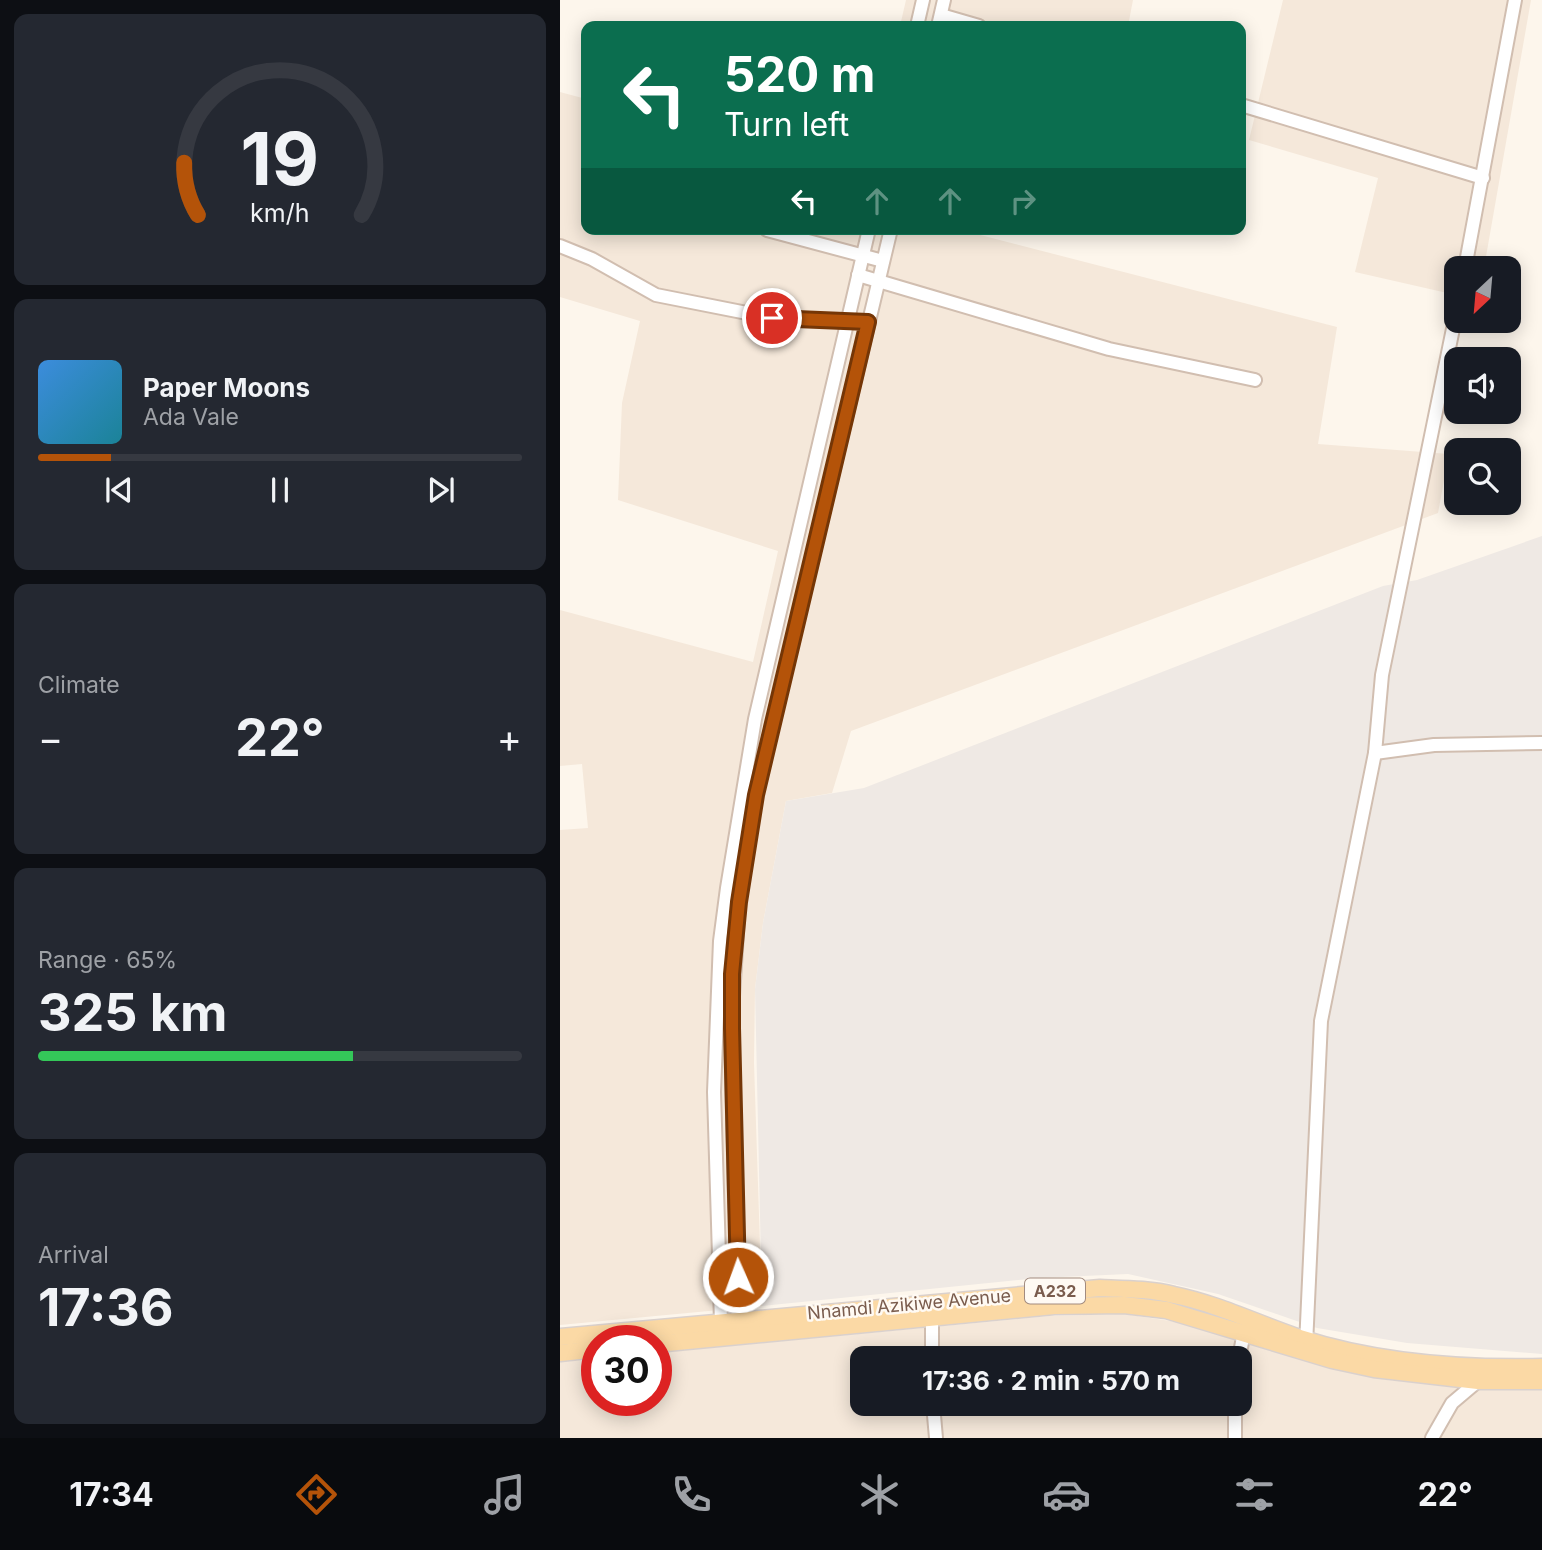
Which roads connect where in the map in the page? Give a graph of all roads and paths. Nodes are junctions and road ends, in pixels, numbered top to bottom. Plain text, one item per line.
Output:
1 (923, 0) edge
2 (944, 0) edge
3 (1515, 0) edge
4 (918, 21) edge
5 (940, 21) edge
6 (1246, 107) edge
7 (1483, 178) junction
8 (785, 235) edge
9 (868, 235) edge
10 (890, 235) edge
11 (560, 246) edge
12 (863, 256) junction
13 (1467, 256) edge
14 (883, 261) junction
15 (858, 275) junction
16 (878, 282) junction
17 (848, 319) junction
18 (868, 322) junction
19 (1452, 333) edge
20 (1255, 380) dead end
21 (1542, 743) edge
22 (1375, 753) junction
23 (932, 1318) junction
24 (743, 1320) junction
25 (721, 1322) junction
26 (1244, 1332) junction
27 (560, 1337) edge
28 (672, 1342) edge
29 (932, 1346) edge
30 (1241, 1346) edge
31 (1306, 1346) junction
32 (581, 1351) edge
33 (560, 1353) edge
34 (1542, 1367) edge
35 (1478, 1381) junction
36 (1542, 1381) edge
37 (934, 1416) edge
38 (1235, 1416) edge
39 (936, 1438) edge
40 (1235, 1438) edge
41 (1432, 1438) edge

1 - 4 street
2 - 5 street
3 - 7 street
6 - 7 street
7 - 13 street
8 - 12 street
9 - 12 street
10 - 14 street
11 - 17 street
12 - 14 street
12 - 15 street
14 - 16 street
15 - 16 street
15 - 17 street
16 - 18 street
16 - 20 street
17 - 18 street
17 - 25 street
18 - 24 street
19 - 22 street
21 - 22 street
22 - 31 street
23 - 26 main road, Nnamdi Azikiwe Avenue / A232
23 - 28 main road, Nnamdi Azikiwe Avenue / A232
23 - 29 street
24 - 25 main road, Nnamdi Azikiwe Avenue / A232
24 - 31 main road, Nnamdi Azikiwe Avenue / A232
25 - 27 main road, Nnamdi Azikiwe Avenue / A232
26 - 30 street
26 - 31 main road, Nnamdi Azikiwe Avenue / A232
31 - 34 main road, Nnamdi Azikiwe Avenue / A232
31 - 35 main road, Nnamdi Azikiwe Avenue / A232
32 - 33 main road
35 - 36 main road, Nnamdi Azikiwe Avenue / A232
35 - 41 street
37 - 39 street
38 - 40 street

